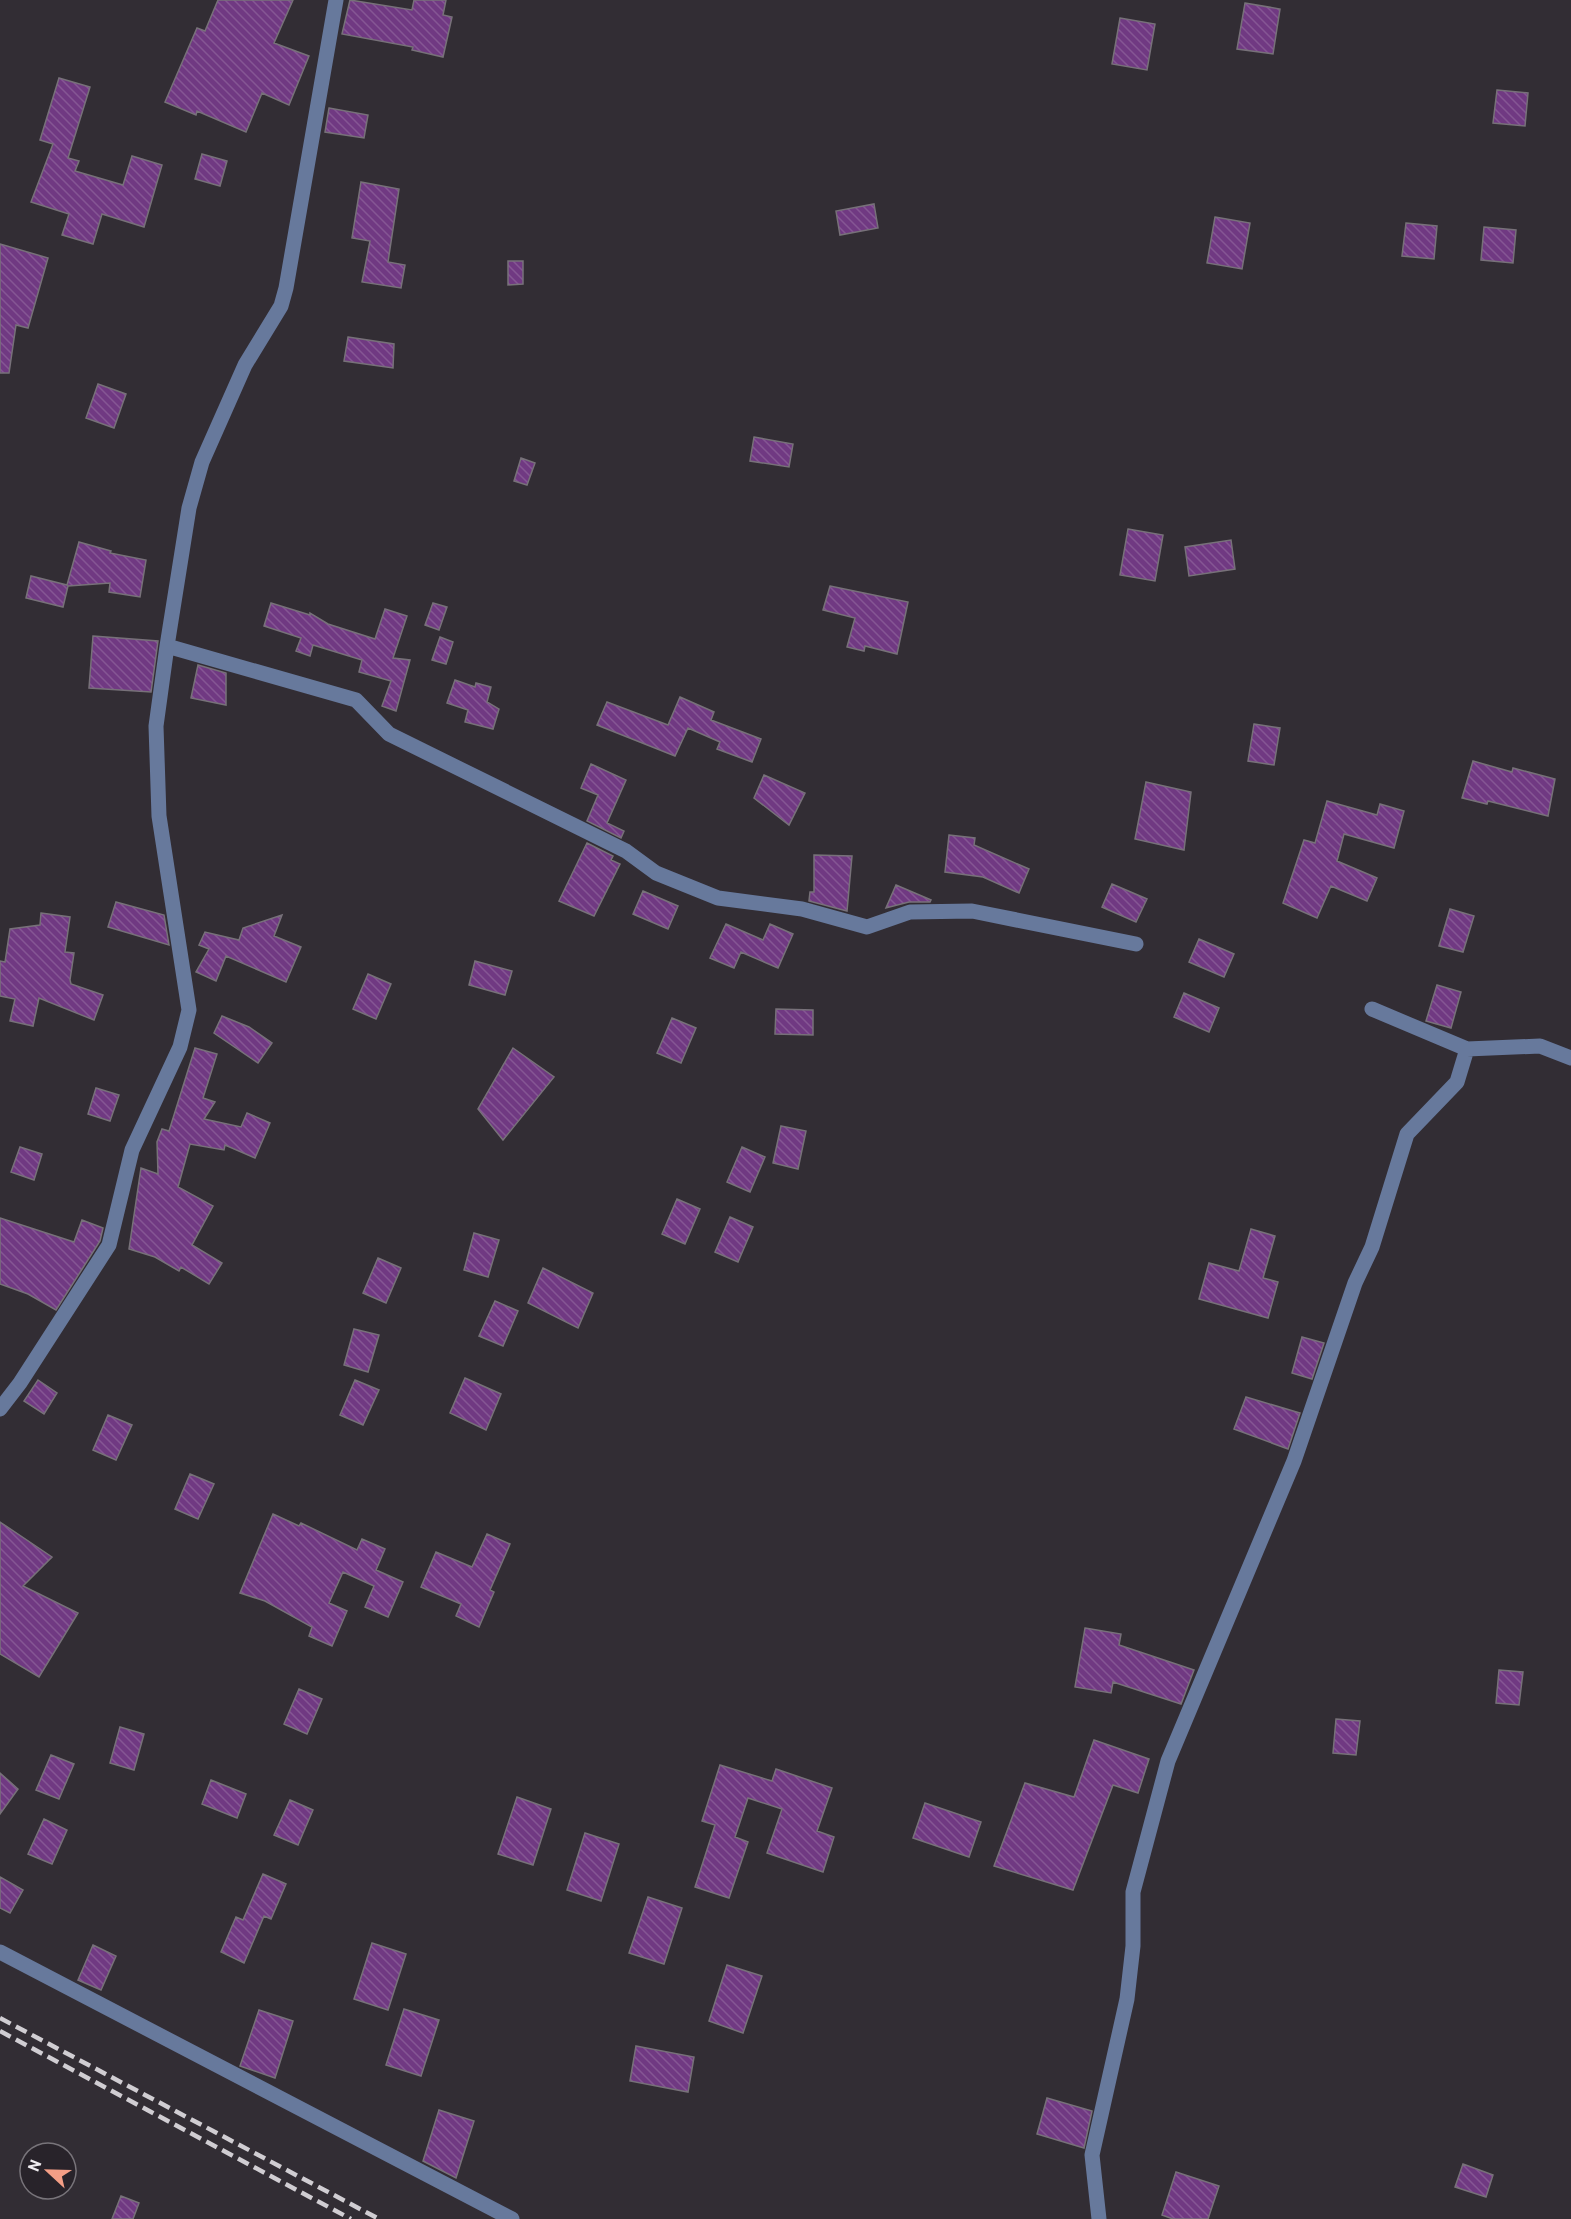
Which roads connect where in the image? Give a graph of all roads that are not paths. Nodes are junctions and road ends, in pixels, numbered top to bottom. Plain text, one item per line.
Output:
1 (336, 0) edge
2 (167, 646) junction
3 (1136, 944) dead end
4 (1372, 1009) dead end
5 (1467, 1049) junction
6 (1571, 1058) edge
7 (0, 1408) edge
8 (0, 1952) edge
9 (512, 2219) edge
10 (1099, 2219) edge

1 - 2 street
2 - 3 street
2 - 7 street
4 - 5 street
5 - 6 street
5 - 10 street
8 - 9 street

